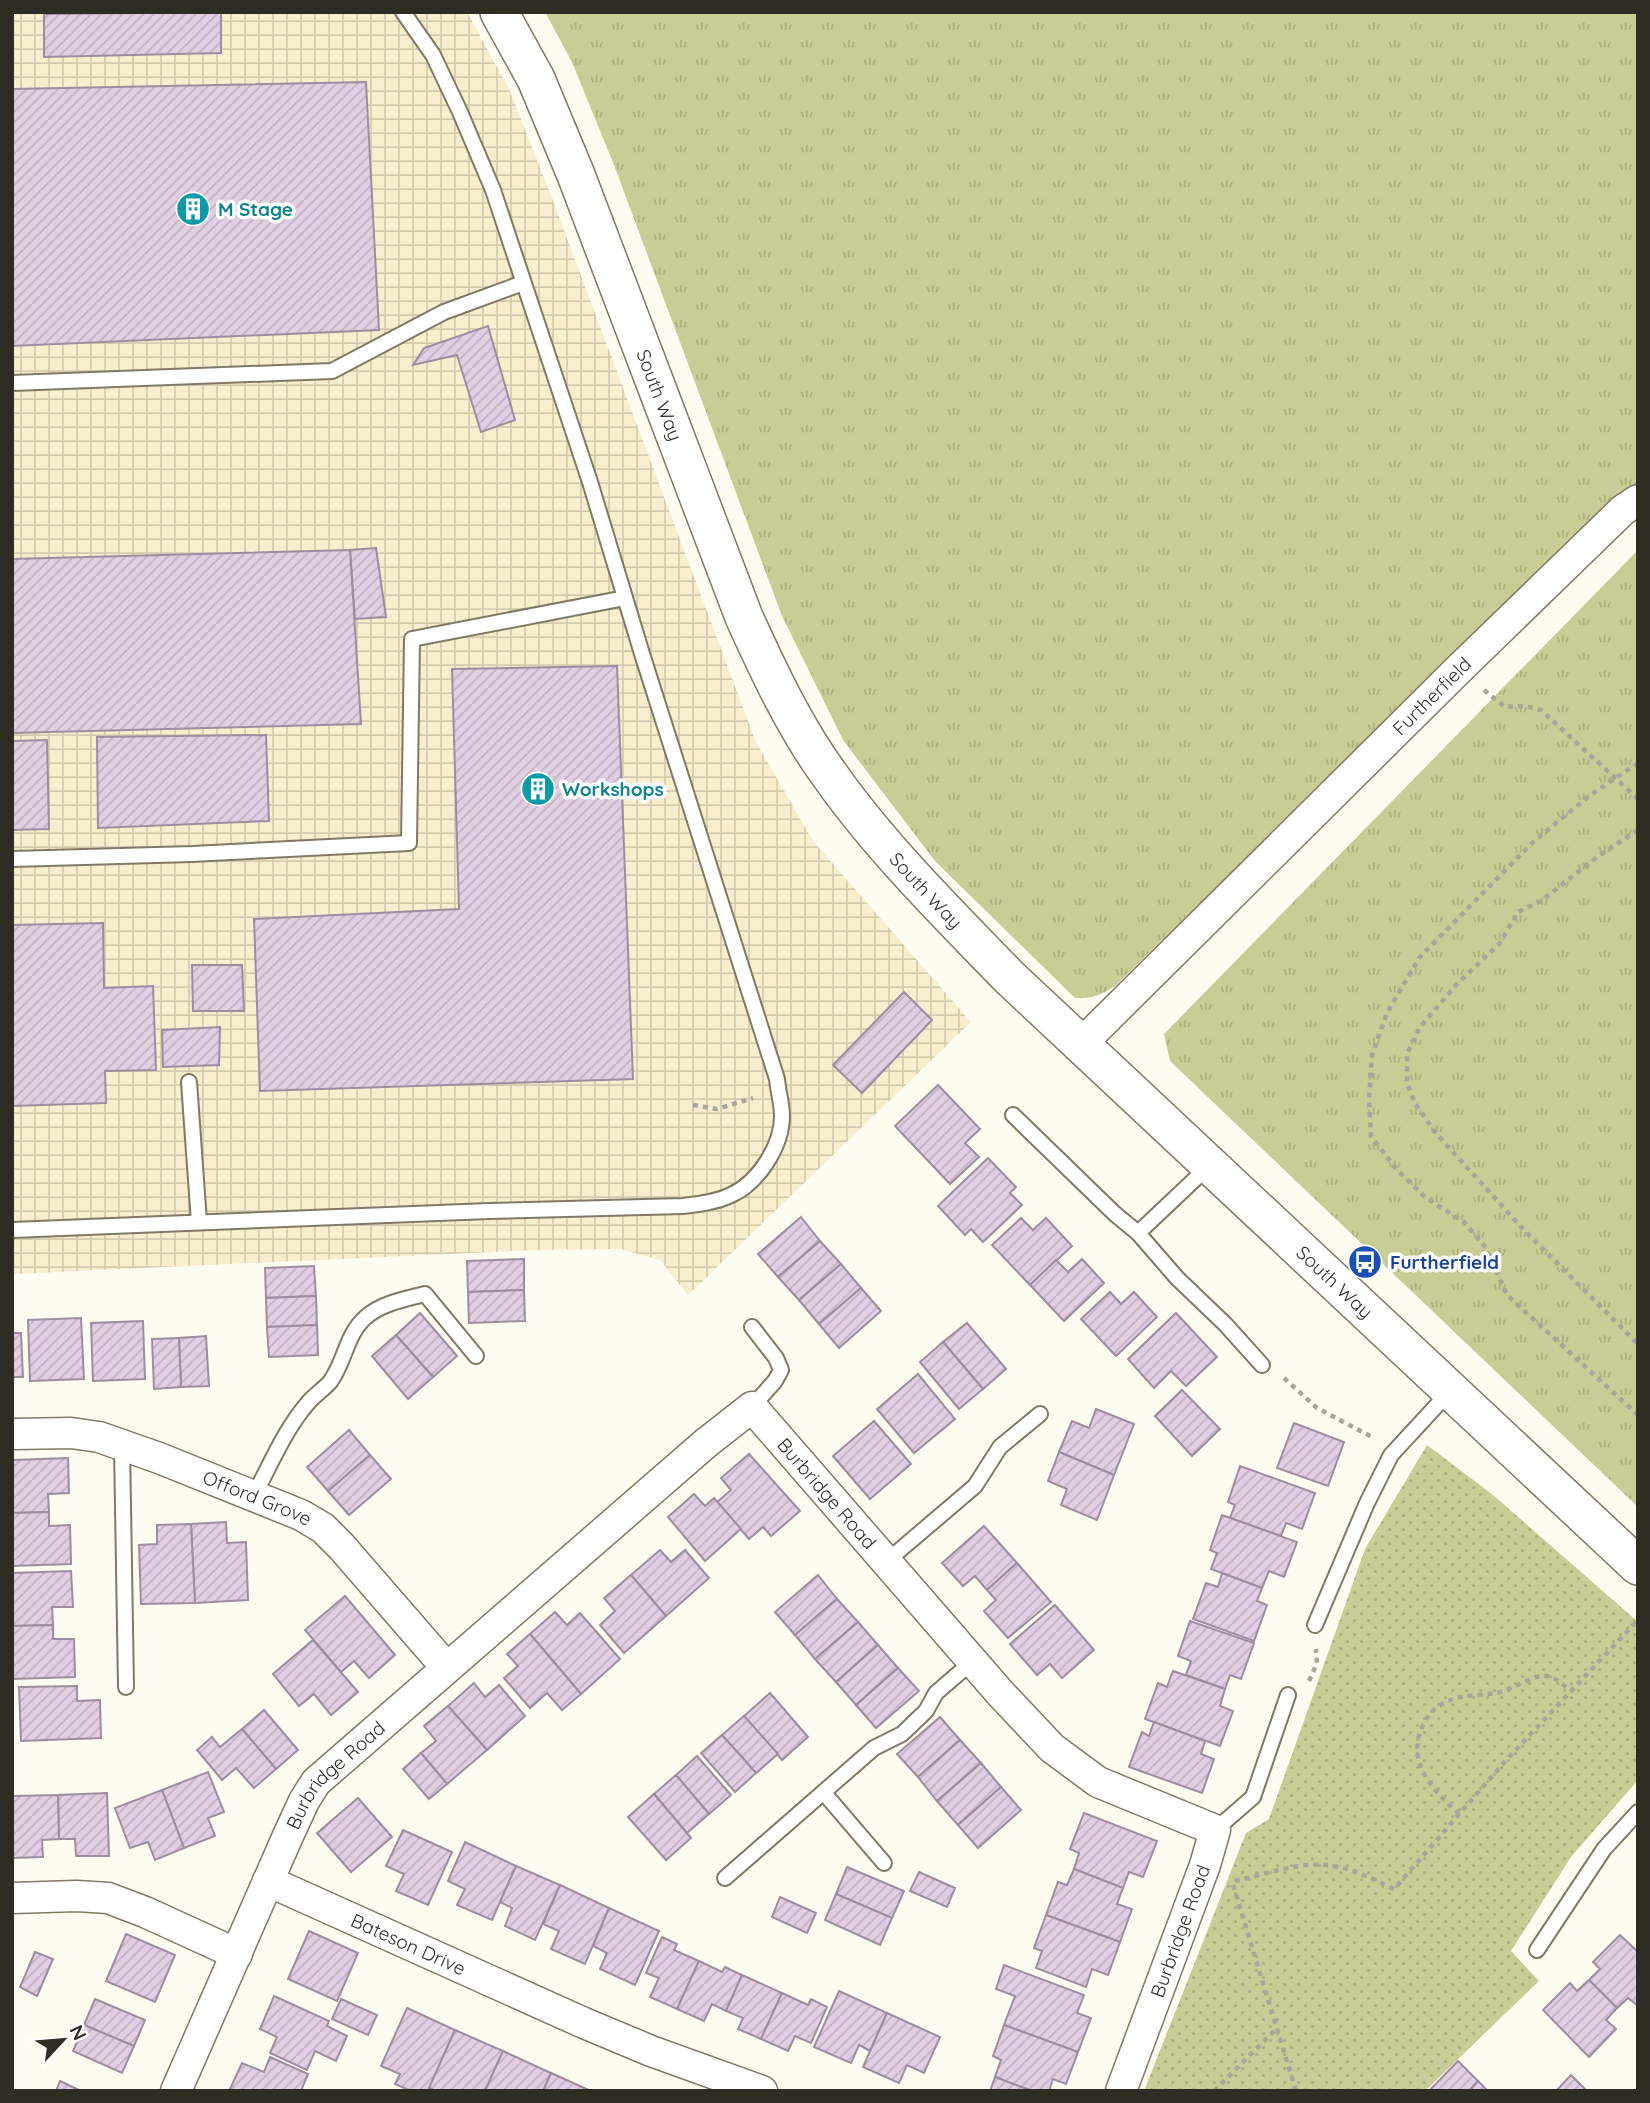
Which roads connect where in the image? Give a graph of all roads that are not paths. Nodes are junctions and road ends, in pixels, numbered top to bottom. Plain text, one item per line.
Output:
1 (403, 12) edge
2 (499, 12) edge
3 (523, 283) junction
4 (12, 383) edge
5 (1638, 500) edge
6 (625, 598) junction
7 (12, 859) edge
8 (1081, 1044) junction
9 (189, 1082) dead end
10 (1013, 1115) dead end
11 (1211, 1164) junction
12 (199, 1222) junction
13 (12, 1230) edge
14 (1138, 1233) junction
15 (752, 1327) dead end
16 (476, 1356) dead end
17 (1262, 1365) road end
18 (1451, 1390) junction
19 (752, 1407) junction
20 (1040, 1414) dead end
21 (12, 1434) edge
22 (122, 1446) junction
23 (253, 1497) junction
24 (887, 1561) junction
25 (1638, 1566) edge
26 (1315, 1625) road end
27 (973, 1661) junction
28 (446, 1667) junction
29 (127, 1687) dead end
30 (1288, 1695) road end
31 (824, 1793) junction
32 (1638, 1812) edge
33 (1215, 1830) junction
34 (884, 1863) dead end
35 (725, 1878) dead end
36 (268, 1881) junction
37 (12, 1898) edge
38 (1537, 1950) dead end
39 (237, 1954) junction
40 (176, 2091) edge
41 (762, 2091) edge
42 (1121, 2091) edge

1 - 3 lane
2 - 8 street, South Way
3 - 4 lane
3 - 6 lane
5 - 8 street, Furtherfield
6 - 7 lane
6 - 12 lane
8 - 11 street, South Way
9 - 12 lane
10 - 14 lane
11 - 14 lane
11 - 18 street, South Way
12 - 13 lane
14 - 17 lane
15 - 19 lane
16 - 23 lane
18 - 25 street, South Way
18 - 26 lane
19 - 24 street, Burbridge Road
19 - 28 street, Burbridge Road
20 - 24 lane
21 - 22 street, Offord Grove
22 - 23 street, Offord Grove
22 - 29 lane
23 - 28 street, Offord Grove
24 - 27 street, Burbridge Road
27 - 31 lane
27 - 33 street, Burbridge Road
28 - 36 street, Burbridge Road
30 - 33 lane
31 - 34 lane
31 - 35 lane
32 - 38 lane
33 - 42 street, Burbridge Road
36 - 39 street
36 - 41 street, Bateson Drive
37 - 39 street
39 - 40 street

